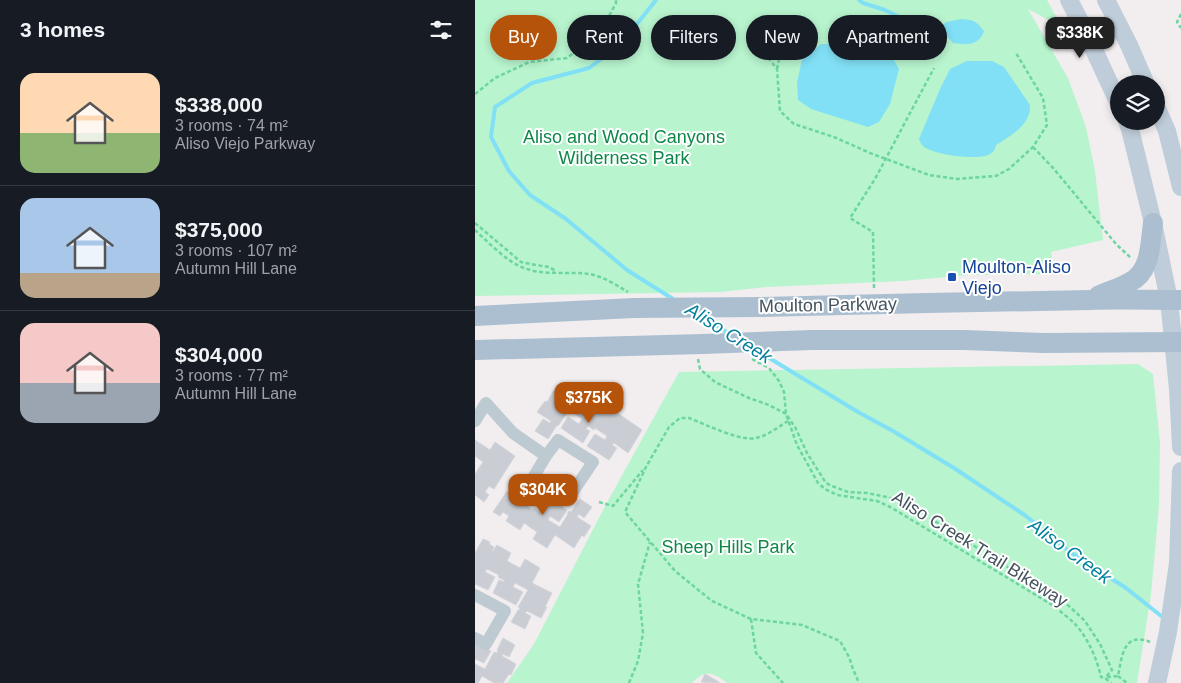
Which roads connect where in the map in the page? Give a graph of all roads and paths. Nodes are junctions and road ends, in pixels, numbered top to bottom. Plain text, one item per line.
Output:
1 (616, 0) edge
2 (1069, 0) edge
3 (1106, 0) edge
4 (1181, 14) edge
5 (1181, 28) edge
6 (1015, 53) dead end
7 (770, 60) edge
8 (779, 60) edge
9 (934, 68) dead end
10 (777, 69) junction
11 (1142, 75) edge
12 (1110, 85) edge
13 (475, 94) edge
14 (1165, 126) edge
15 (1130, 130) edge
16 (1033, 147) junction
17 (886, 158) junction
18 (1181, 188) edge
19 (475, 222) edge
20 (1153, 223) junction
21 (475, 230) edge
22 (1116, 244) dead end
23 (557, 272) junction
24 (632, 300) junction
25 (1092, 300) junction
26 (1175, 300) edge
27 (874, 304) junction
28 (475, 316) edge
29 (1177, 342) edge
30 (699, 344) junction
31 (475, 350) edge
32 (751, 358) dead end
33 (786, 414) junction
34 (475, 421) edge
35 (787, 421) junction
36 (1181, 447) edge
37 (546, 456) junction
38 (646, 467) junction
39 (1181, 471) edge
40 (599, 502) dead end
41 (650, 542) junction
42 (475, 595) edge
43 (751, 619) junction
44 (475, 638) edge
45 (1150, 642) dead end
46 (1118, 676) junction
47 (1103, 677) junction
48 (629, 683) edge
49 (783, 683) edge
50 (859, 683) edge
51 (1101, 683) edge
52 (1111, 683) edge
53 (1127, 683) edge
54 (1157, 683) edge

1 - 13 path
2 - 12 main road
3 - 11 main road
4 - 5 path
6 - 16 path
7 - 10 path
8 - 10 path
9 - 17 path
10 - 17 path
14 - 18 main road
15 - 20 main road
16 - 17 path
16 - 22 path
17 - 27 path
19 - 23 path
20 - 25 main road
20 - 26 main road
21 - 23 path
23 - 24 path
24 - 27 main road, Moulton Parkway, bridge
24 - 28 main road, Moulton Parkway
25 - 26 main road, Moulton Parkway
25 - 27 main road, Moulton Parkway
26 - 29 main road
29 - 30 main road, Moulton Parkway, bridge
29 - 36 main road
30 - 31 main road, Moulton Parkway
30 - 33 path
32 - 33 path, Aliso Creek Trail Bikeway
33 - 35 path, Aliso Creek Trail Bikeway
33 - 47 path
34 - 37 street
35 - 38 path
35 - 47 path, Aliso Creek Trail Bikeway
37 - 37 street
38 - 40 path
38 - 41 path
39 - 54 main road, bridge
41 - 43 path
41 - 48 path
42 - 44 street
43 - 49 path
43 - 50 path
45 - 46 path
46 - 47 path
46 - 53 path
47 - 51 path
47 - 52 path

